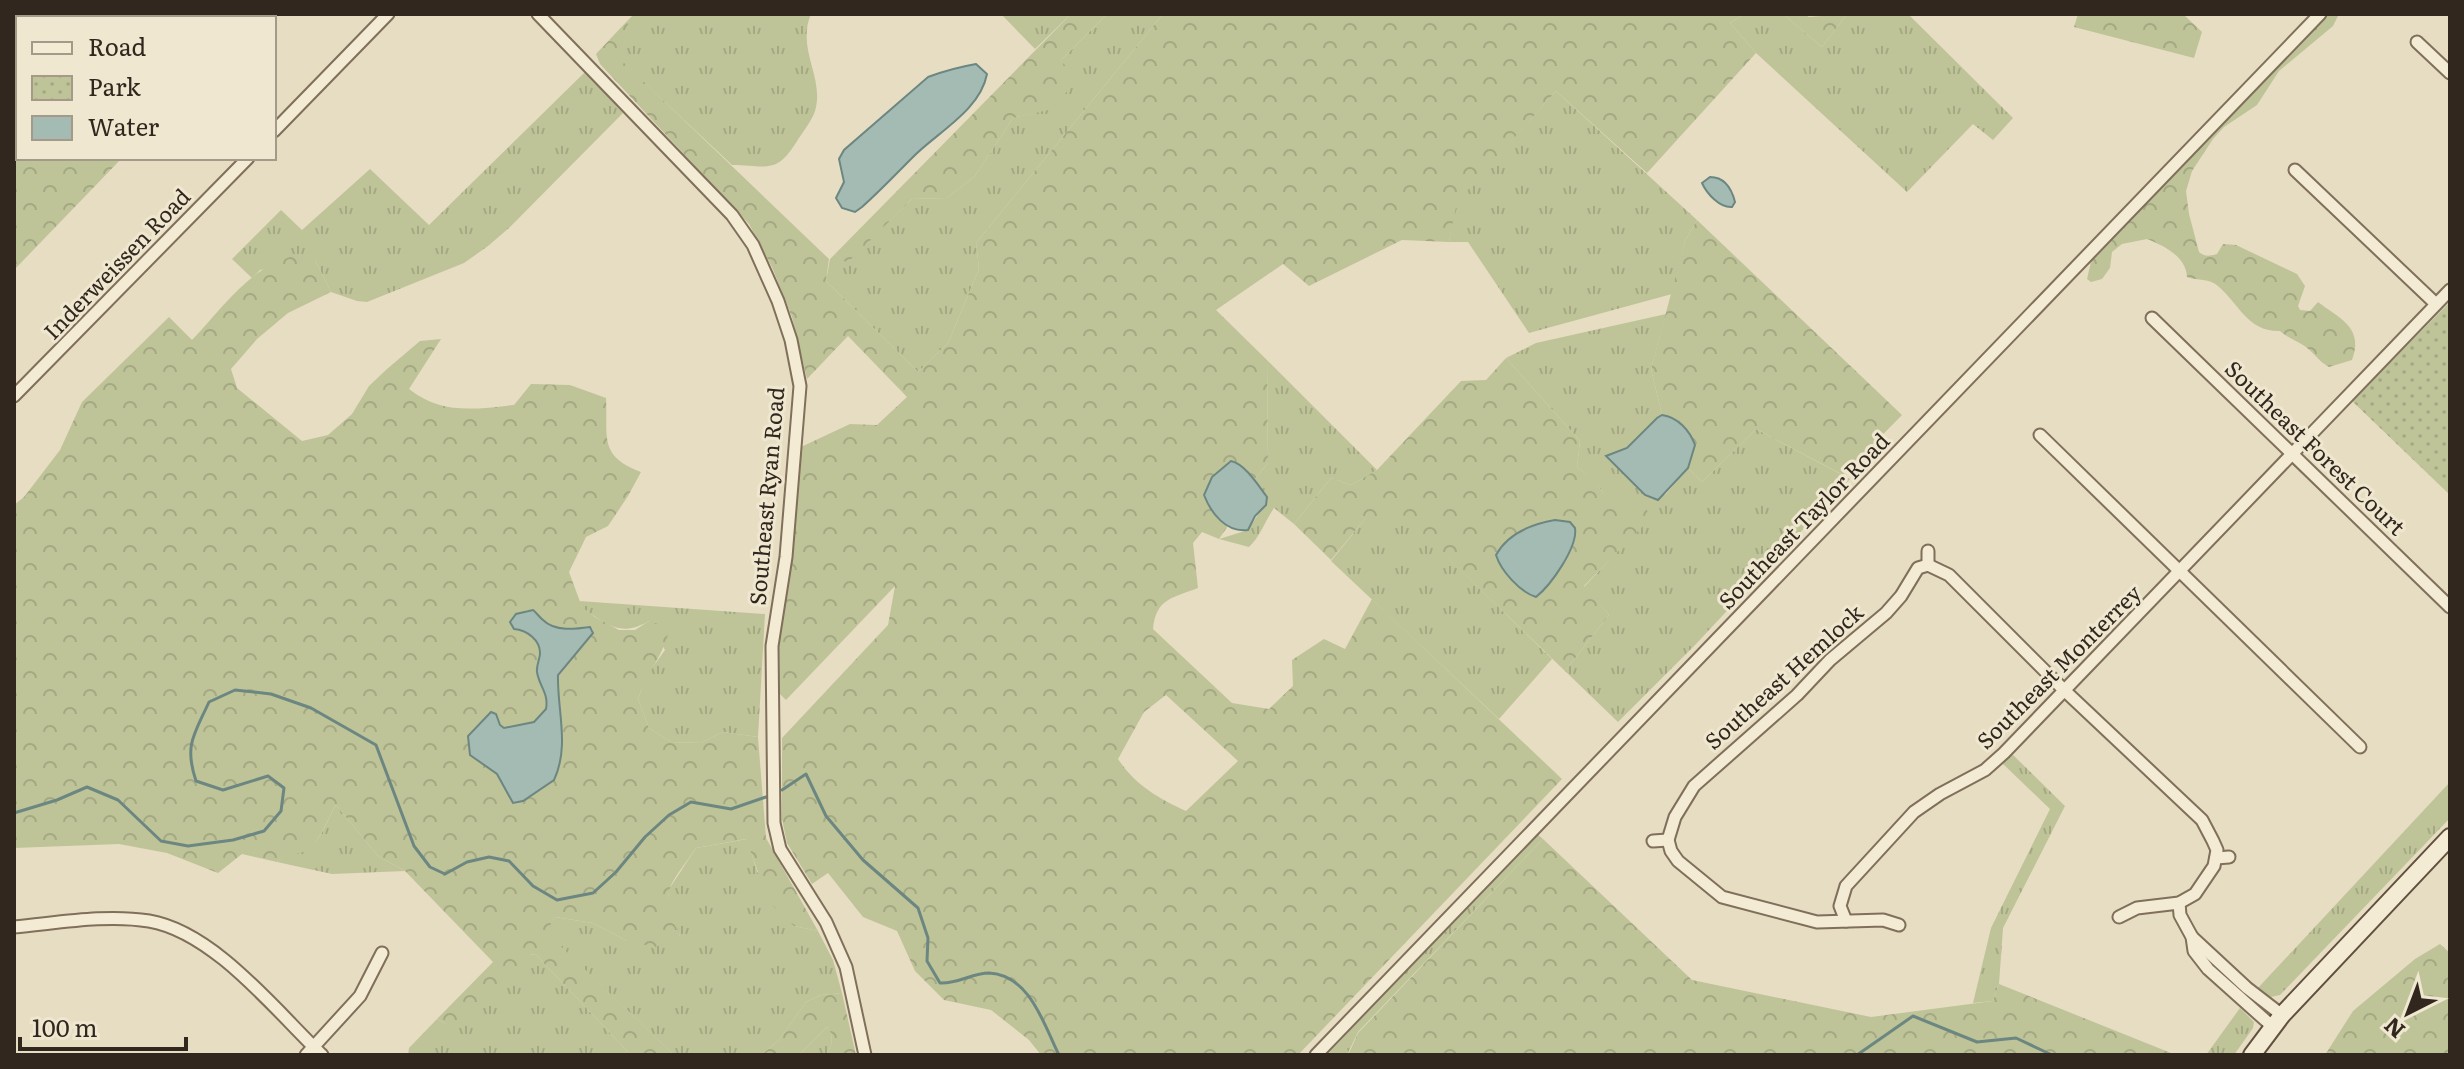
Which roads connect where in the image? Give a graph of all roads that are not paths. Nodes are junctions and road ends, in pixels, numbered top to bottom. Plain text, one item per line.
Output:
1 (388, 14) edge
2 (538, 14) edge
3 (2320, 14) edge
4 (2417, 42) dead end
5 (2450, 73) edge
6 (276, 129) edge
7 (246, 160) edge
8 (2295, 170) dead end
9 (2450, 290) edge
10 (2436, 304) junction
11 (2152, 318) dead end
12 (14, 396) edge
13 (2040, 435) dead end
14 (2294, 455) junction
15 (1928, 551) dead end
16 (1928, 565) junction
17 (2181, 572) junction
18 (2450, 607) edge
19 (2064, 690) junction
20 (2360, 747) dead end
21 (2450, 837) edge
22 (1668, 840) junction
23 (1653, 841) dead end
24 (2179, 903) junction
25 (2119, 917) dead end
26 (1846, 921) junction
27 (1899, 925) dead end
28 (14, 927) edge
29 (382, 953) dead end
30 (2278, 1021) junction
31 (314, 1052) edge
32 (865, 1055) edge
33 (1316, 1055) edge
34 (2252, 1055) edge

1 - 6 street
2 - 32 street, Southeast Ryan Road
3 - 33 street, Southeast Taylor Road
4 - 5 street
7 - 12 street, Inderweissen Road
8 - 10 street
9 - 10 street, Southeast Monterrey
10 - 14 street, Southeast Monterrey
11 - 14 street, Southeast Forest Court
13 - 17 street
14 - 17 street, Southeast Monterrey
14 - 18 street, Southeast Forest Court
15 - 16 street
16 - 19 street
16 - 22 street, Southeast Hemlock
17 - 19 street, Southeast Monterrey
17 - 20 street
19 - 24 street
19 - 26 street, Southeast Monterrey
21 - 30 main road
22 - 23 street
22 - 26 street
24 - 25 street
24 - 30 street
26 - 27 street
28 - 31 street
29 - 31 street
30 - 34 main road

